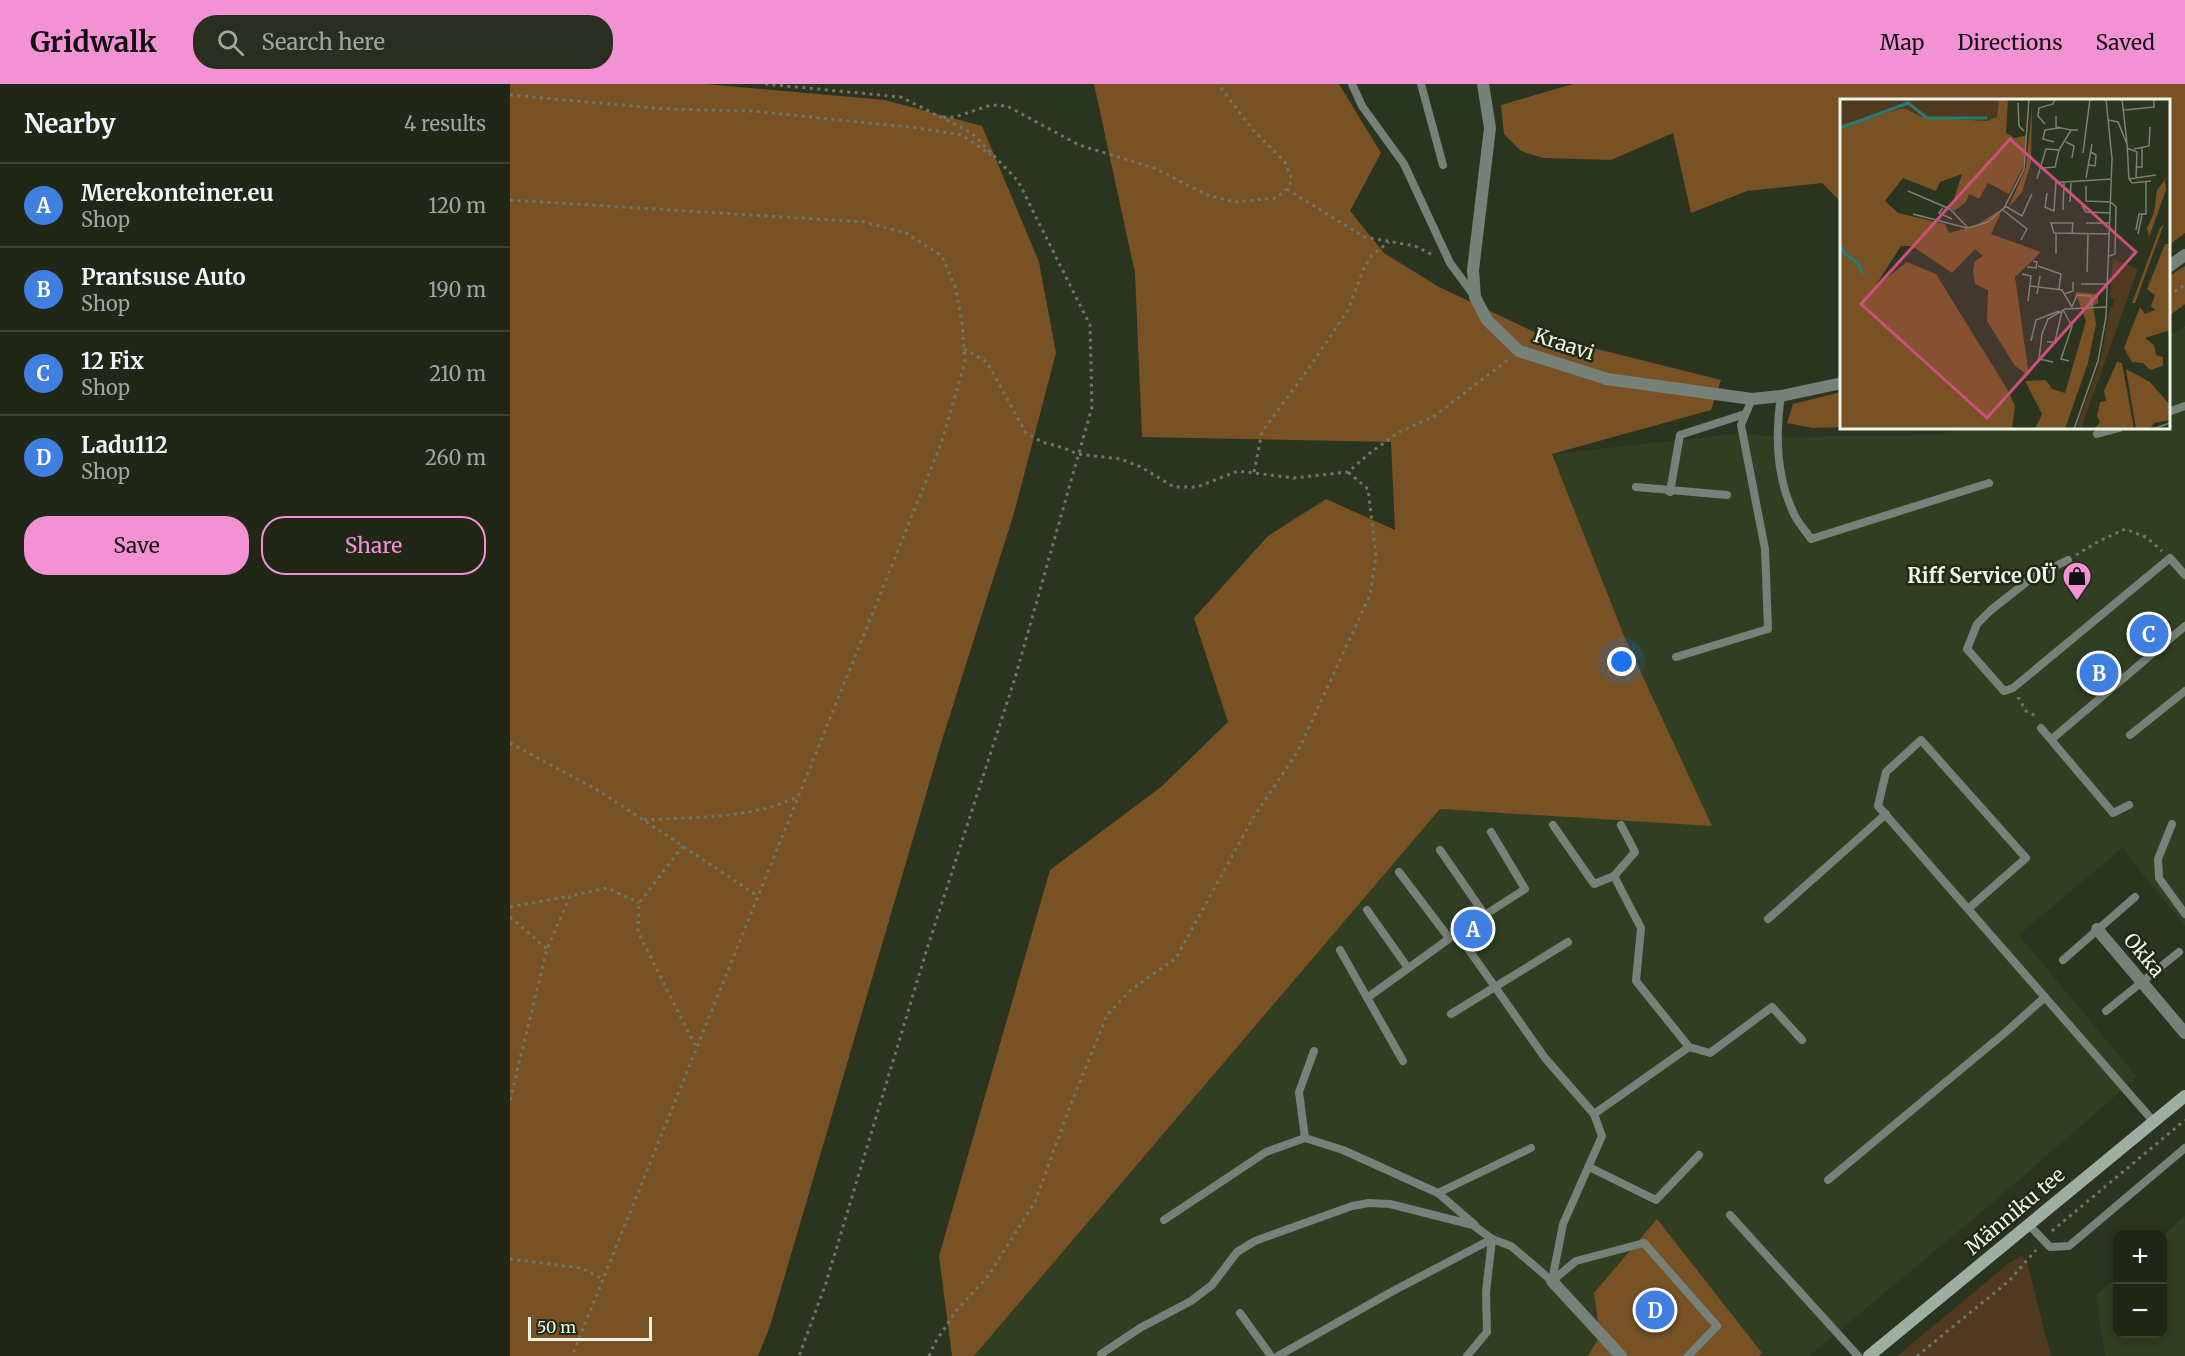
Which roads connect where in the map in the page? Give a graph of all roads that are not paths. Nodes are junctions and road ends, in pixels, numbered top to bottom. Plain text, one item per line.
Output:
1 (1352, 84) edge
2 (1421, 84) edge
3 (1483, 84) edge
4 (1443, 165) dead end
5 (2185, 255) edge
6 (2170, 266) edge
7 (1475, 297) junction
8 (1840, 383) edge
9 (1781, 396) junction
10 (1752, 399) junction
11 (1745, 414) junction
12 (2115, 429) edge
13 (2097, 434) dead end
14 (1989, 483) dead end
15 (1636, 488) dead end
16 (1670, 492) junction
17 (1727, 495) dead end
18 (2068, 560) road end
19 (2185, 575) edge
20 (2185, 626) edge
21 (1676, 657) dead end
22 (2185, 691) edge
23 (2041, 728) road end
24 (2130, 735) dead end
25 (2052, 739) junction
26 (2129, 805) dead end
27 (1886, 814) junction
28 (2172, 824) dead end
29 (1553, 825) dead end
30 (1621, 825) dead end
31 (1491, 832) dead end
32 (1440, 850) dead end
33 (1399, 872) dead end
34 (1614, 876) junction
35 (2135, 897) dead end
36 (1968, 909) junction
37 (1367, 910) dead end
38 (2185, 914) edge
39 (1485, 915) junction
40 (1768, 919) dead end
41 (2097, 929) junction
42 (1457, 933) junction
43 (1449, 938) junction
44 (1568, 942) dead end
45 (1340, 950) dead end
46 (2179, 952) dead end
47 (2063, 960) dead end
48 (1408, 968) junction
49 (2142, 982) junction
50 (1496, 986) junction
51 (2045, 997) junction
52 (1367, 998) junction
53 (2106, 1011) dead end
54 (1451, 1014) dead end
55 (2185, 1034) edge
56 (1802, 1040) dead end
57 (1689, 1047) junction
58 (1314, 1052) dead end
59 (1403, 1061) dead end
60 (2185, 1096) edge
61 (1594, 1114) junction
62 (2154, 1122) junction
63 (1305, 1138) junction
64 (1531, 1148) dead end
65 (2185, 1148) edge
66 (1699, 1155) dead end
67 (1589, 1167) junction
68 (1828, 1180) dead end
69 (1438, 1193) junction
70 (1730, 1215) dead end
71 (1164, 1220) dead end
72 (2030, 1225) junction
73 (1492, 1239) junction
74 (1552, 1281) junction
75 (1240, 1313) dead end
76 (1102, 1356) edge
77 (1271, 1356) edge
78 (1278, 1356) edge
79 (1467, 1356) edge
80 (1621, 1356) edge
81 (1688, 1356) edge
82 (1858, 1356) edge
83 (1869, 1356) edge

1 - 7 lane
2 - 4 lane
3 - 7 street, Kraavi
5 - 6 street
7 - 10 street, Kraavi
8 - 9 street, Kraavi
9 - 10 street, Kraavi
9 - 14 lane
10 - 11 lane
11 - 16 lane
11 - 21 lane
12 - 13 lane
15 - 16 lane
16 - 17 lane
18 - 19 lane
20 - 25 lane
22 - 24 lane
23 - 25 lane
25 - 26 lane
27 - 36 lane
27 - 36 lane
27 - 40 lane
28 - 38 lane
29 - 34 lane
30 - 34 lane
31 - 39 lane
32 - 39 lane
33 - 43 lane
34 - 57 lane
35 - 41 lane
36 - 51 lane
37 - 48 lane
39 - 42 lane
41 - 47 lane
41 - 49 street, Okka
42 - 43 lane
42 - 50 lane
43 - 48 lane
44 - 50 lane
45 - 52 lane
46 - 49 lane
48 - 52 lane
49 - 53 lane
49 - 55 street, Okka
50 - 54 lane
50 - 61 lane
51 - 62 lane
51 - 68 lane
52 - 59 lane
56 - 57 lane
57 - 61 lane
58 - 63 lane
60 - 62 street, Männiku tee
61 - 67 lane
62 - 72 street, Männiku tee
63 - 69 lane
63 - 71 lane
64 - 69 lane
65 - 72 lane
66 - 67 lane
67 - 74 lane
69 - 73 lane
70 - 82 lane
72 - 83 street, Männiku tee
73 - 74 lane
73 - 76 lane
73 - 78 lane
73 - 79 lane
74 - 80 street
74 - 81 lane
75 - 77 lane

